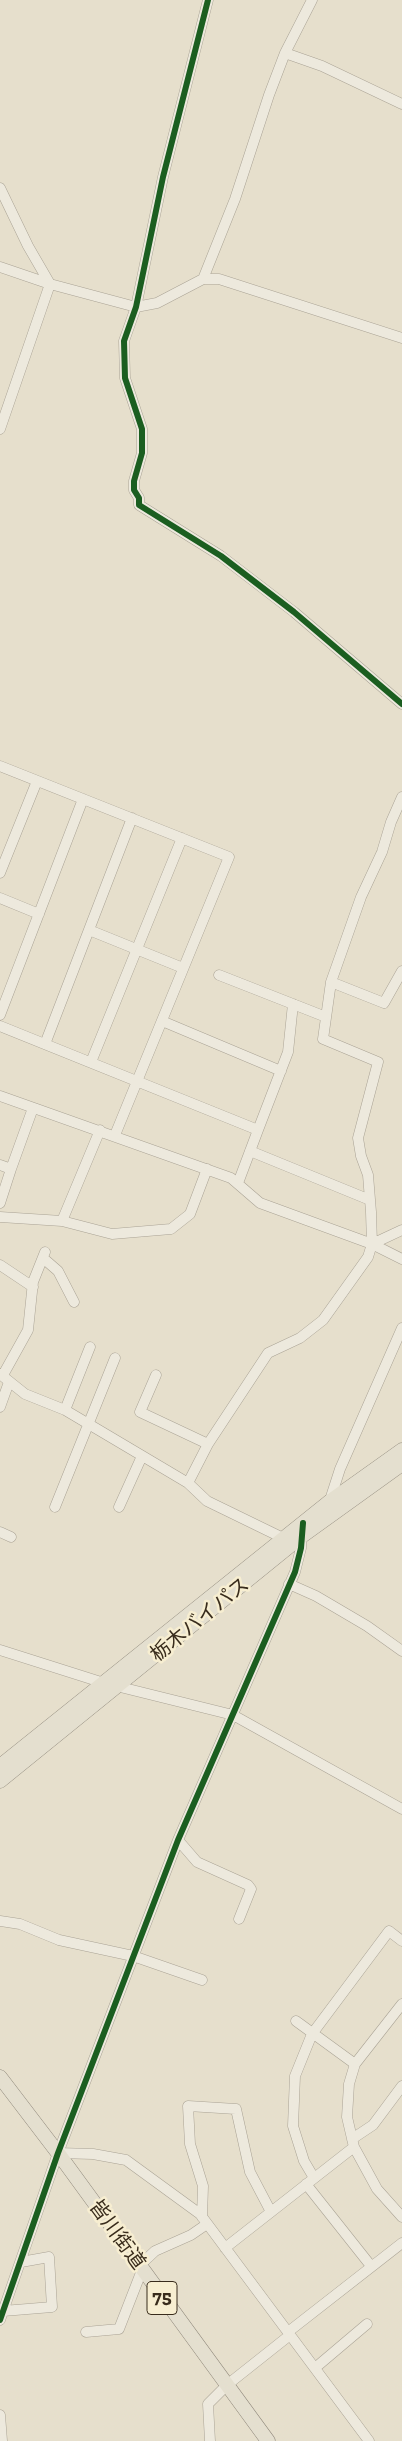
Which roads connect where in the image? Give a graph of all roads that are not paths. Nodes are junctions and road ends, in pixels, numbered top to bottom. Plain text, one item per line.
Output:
1 (208, 0) edge
2 (312, 0) edge
3 (285, 53) junction
4 (402, 104) edge
5 (0, 188) edge
6 (0, 267) edge
7 (203, 279) junction
8 (50, 284) junction
9 (136, 307) junction
10 (402, 338) edge
11 (0, 429) edge
12 (402, 704) edge
13 (0, 766) edge
14 (37, 781) junction
15 (83, 799) junction
16 (402, 799) edge
17 (132, 818) junction
18 (182, 838) junction
19 (0, 873) edge
20 (0, 898) edge
21 (39, 914) junction
22 (89, 930) junction
23 (137, 949) junction
24 (184, 968) junction
25 (402, 971) edge
26 (219, 975) dead end
27 (331, 982) junction
28 (293, 1004) junction
29 (0, 1015) edge
30 (326, 1017) junction
31 (162, 1021) junction
32 (0, 1026) edge
33 (45, 1044) junction
34 (92, 1062) junction
35 (280, 1071) junction
36 (137, 1080) junction
37 (0, 1096) edge
38 (33, 1108) junction
39 (100, 1130) junction
40 (258, 1130) junction
41 (115, 1135) junction
42 (250, 1151) junction
43 (0, 1165) edge
44 (11, 1169) junction
45 (207, 1169) junction
46 (238, 1184) junction
47 (370, 1200) junction
48 (0, 1203) edge
49 (0, 1217) edge
50 (62, 1221) junction
51 (402, 1230) edge
52 (372, 1244) junction
53 (402, 1259) edge
54 (0, 1265) edge
55 (33, 1287) junction
56 (74, 1302) dead end
57 (402, 1328) edge
58 (90, 1347) dead end
59 (115, 1358) dead end
60 (156, 1376) dead end
61 (4, 1377) edge
62 (0, 1407) edge
63 (65, 1410) junction
64 (88, 1425) junction
65 (208, 1444) junction
66 (402, 1450) edge
67 (142, 1456) junction
68 (402, 1464) edge
69 (188, 1483) junction
70 (329, 1502) junction
71 (55, 1507) dead end
72 (118, 1507) dead end
73 (320, 1522) junction
74 (302, 1530) junction
75 (0, 1532) edge
76 (11, 1537) dead end
77 (283, 1538) junction
78 (289, 1584) junction
79 (0, 1650) edge
80 (402, 1651) edge
81 (111, 1685) junction
82 (233, 1715) junction
83 (0, 1766) edge
84 (0, 1781) edge
85 (401, 1806) edge
86 (178, 1840) junction
87 (239, 1919) dead end
88 (0, 1921) edge
89 (402, 1941) edge
90 (133, 1956) junction
91 (202, 1980) dead end
92 (402, 2004) edge
93 (296, 2021) dead end
94 (312, 2034) junction
95 (355, 2064) junction
96 (0, 2077) edge
97 (402, 2086) edge
98 (0, 2091) edge
99 (14, 2095) junction
100 (353, 2143) junction
101 (58, 2153) junction
102 (310, 2181) junction
103 (271, 2212) junction
104 (402, 2217) edge
105 (205, 2220) junction
106 (402, 2243) edge
107 (225, 2248) junction
108 (21, 2262) junction
109 (371, 2266) junction
110 (141, 2268) junction
111 (2, 2315) edge
112 (367, 2324) dead end
113 (86, 2332) dead end
114 (289, 2334) junction
115 (314, 2368) junction
116 (227, 2385) junction
117 (0, 2415) edge
118 (2, 2441) edge
119 (210, 2441) edge
120 (268, 2441) edge
121 (369, 2441) edge

1 - 9 street
2 - 3 street
3 - 4 street
3 - 7 street
5 - 8 street
6 - 8 street
7 - 9 street
7 - 10 street
8 - 9 street
8 - 11 street
9 - 12 street
13 - 14 street
14 - 15 street
14 - 19 street
15 - 17 street
15 - 21 street
16 - 27 street
17 - 18 street
17 - 22 street
18 - 23 street
18 - 24 street
20 - 21 street
21 - 29 street
22 - 23 street
22 - 33 street
23 - 24 street
23 - 34 street
24 - 31 street
25 - 27 street
26 - 28 street
27 - 30 street
28 - 30 street
28 - 35 street
30 - 47 street
31 - 35 street
31 - 36 street
32 - 33 street
33 - 34 street
34 - 36 street
35 - 40 street
36 - 40 street
36 - 41 street
37 - 38 street
38 - 39 street
38 - 44 street
39 - 41 street
39 - 50 street
40 - 42 street
41 - 45 street
42 - 46 street
42 - 47 street
43 - 44 street
44 - 48 street
45 - 46 street
45 - 50 street
46 - 52 street
47 - 52 street
49 - 50 street
51 - 52 street
52 - 53 street
52 - 65 street
54 - 55 street
55 - 56 street
55 - 61 street
57 - 70 street
58 - 63 street
59 - 64 street
60 - 65 street
61 - 62 street
61 - 63 street
63 - 64 street
64 - 67 street
64 - 71 street
65 - 69 street
66 - 70 main road, 栃木バイパス
67 - 69 street
67 - 72 street
68 - 73 main road, 栃木バイパス
69 - 77 street
70 - 73 street
70 - 74 main road, 栃木バイパス
73 - 74 main road, 栃木バイパス
74 - 77 main road, 栃木バイパス
74 - 78 street
74 - 81 main road, 栃木バイパス
75 - 76 street
77 - 81 main road, 栃木バイパス
78 - 80 street
78 - 82 street
79 - 81 street
81 - 82 street
81 - 83 main road, 栃木バイパス
81 - 84 main road, 栃木バイパス
82 - 85 street
82 - 86 street
86 - 87 street
86 - 90 street
88 - 90 street
89 - 94 street
90 - 91 street
90 - 101 street
92 - 95 street
93 - 94 street
94 - 95 street
94 - 102 street
95 - 100 street
96 - 99 main road, 皆川街道 / 75
97 - 100 street
98 - 99 street
99 - 101 main road, 皆川街道 / 75
100 - 102 street
100 - 104 street
101 - 105 street
101 - 108 street
101 - 110 main road, 皆川街道 / 75
102 - 103 street
102 - 109 street
103 - 105 street
103 - 107 street
105 - 107 street
105 - 110 street
106 - 109 street
107 - 114 street
108 - 111 street
108 - 111 street
109 - 114 street
110 - 113 street
110 - 116 main road, 皆川街道 / 75
112 - 115 street
114 - 115 street
114 - 116 street
115 - 121 street
116 - 119 street
116 - 120 main road, 皆川街道 / 75
117 - 118 street

